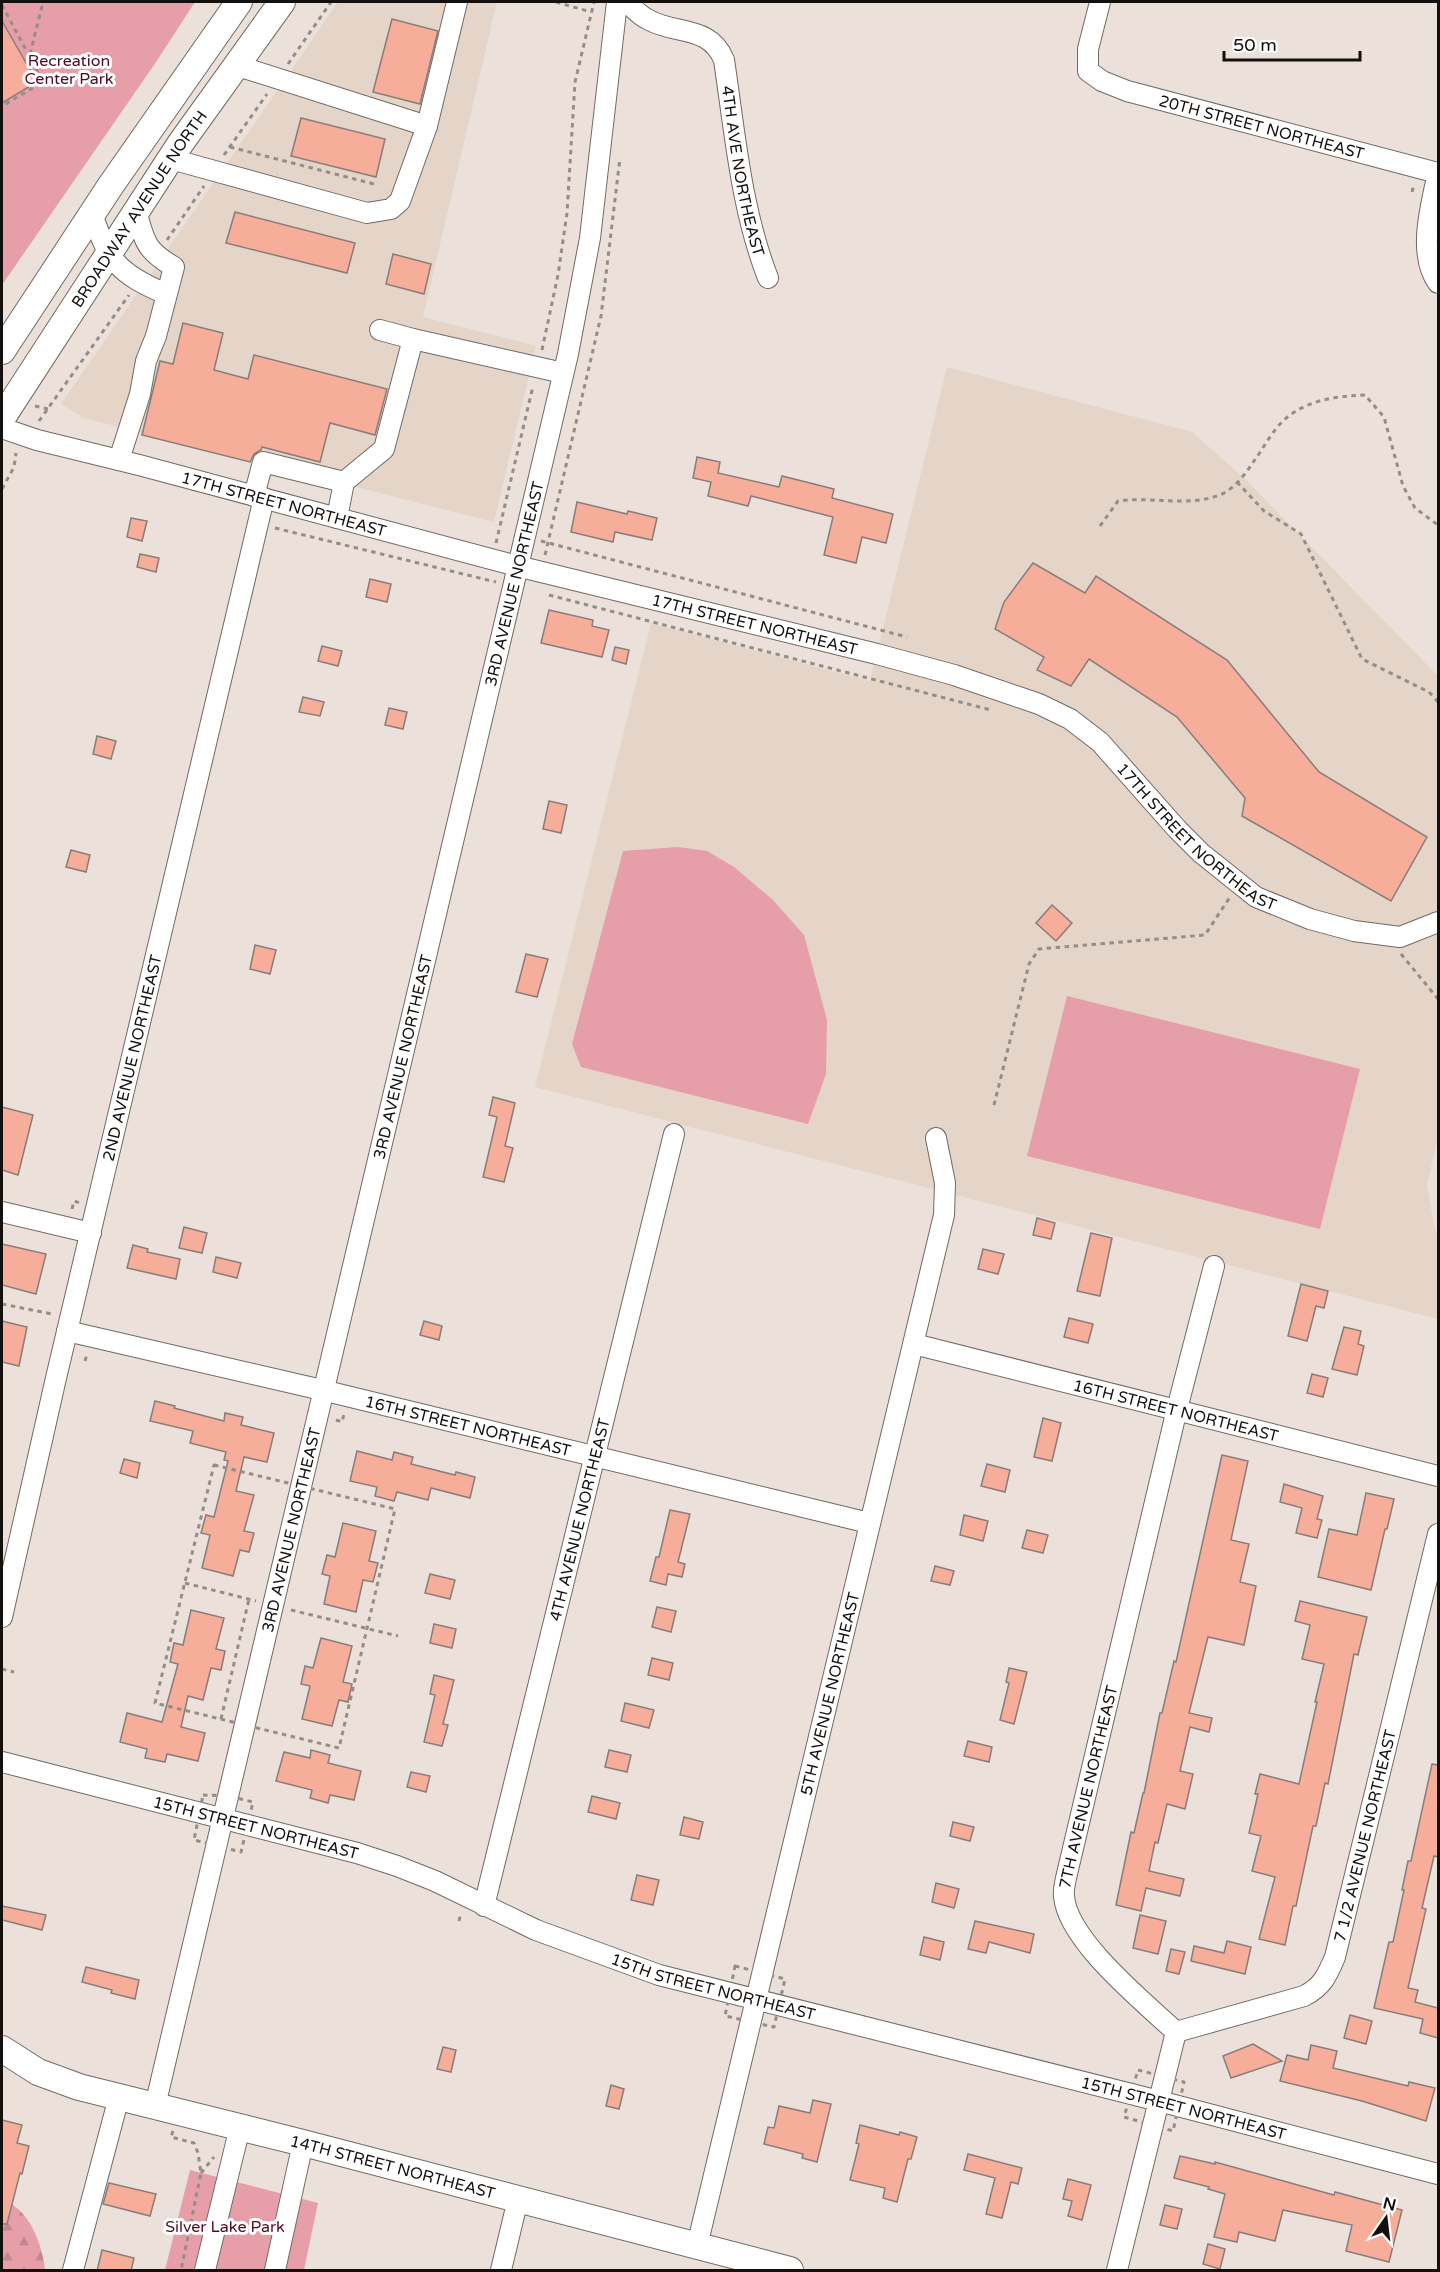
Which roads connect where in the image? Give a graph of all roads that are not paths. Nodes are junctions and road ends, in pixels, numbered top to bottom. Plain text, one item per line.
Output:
1 (238, 2) edge
2 (282, 2) edge
3 (457, 2) edge
4 (617, 2) edge
5 (627, 2) edge
6 (1100, 2) edge
7 (236, 65) junction
8 (427, 126) junction
9 (171, 159) junction
10 (1438, 173) edge
11 (136, 211) junction
12 (92, 214) junction
13 (108, 254) junction
14 (768, 278) dead end
15 (1438, 283) edge
16 (166, 294) junction
17 (380, 330) dead end
18 (413, 339) junction
19 (2, 351) edge
20 (563, 374) junction
21 (2, 418) edge
22 (2, 428) edge
23 (119, 460) junction
24 (344, 482) junction
25 (259, 497) junction
26 (337, 518) junction
27 (517, 566) junction
28 (1438, 922) edge
29 (674, 1134) dead end
30 (936, 1138) dead end
31 (2, 1212) edge
32 (91, 1233) junction
33 (1214, 1266) dead end
34 (67, 1331) junction
35 (914, 1344) junction
36 (322, 1390) junction
37 (1177, 1409) junction
38 (595, 1456) junction
39 (1438, 1476) edge
40 (869, 1523) junction
41 (1438, 1534) edge
42 (2, 1617) edge
43 (2, 1762) edge
44 (223, 1819) junction
45 (484, 1906) junction
46 (755, 2000) junction
47 (1176, 2032) junction
48 (2, 2049) edge
49 (119, 2097) junction
50 (1159, 2101) junction
51 (155, 2106) junction
52 (240, 2127) junction
53 (303, 2143) junction
54 (1438, 2174) edge
55 (518, 2199) junction
56 (697, 2246) junction
57 (73, 2271) edge
58 (205, 2271) edge
59 (274, 2271) edge
60 (501, 2271) edge
61 (790, 2271) edge
62 (1117, 2271) edge

1 - 12 main road
2 - 7 main road, BROADWAY AVENUE NORTH
3 - 8 street
4 - 20 street, 3RD AVENUE NORTHEAST
5 - 14 street, 4TH AVE NORTHEAST
6 - 10 street, 20TH STREET NORTHEAST
7 - 8 street
7 - 9 main road, BROADWAY AVENUE NORTH
8 - 9 street
9 - 11 main road, BROADWAY AVENUE NORTH
10 - 15 street
11 - 13 main road, BROADWAY AVENUE NORTH
11 - 16 street
12 - 13 street
12 - 19 main road
13 - 16 street
13 - 21 main road, BROADWAY AVENUE NORTH
16 - 23 street
17 - 18 street
18 - 20 street
18 - 24 street
20 - 27 street, 3RD AVENUE NORTHEAST
22 - 23 street, 17TH STREET NORTHEAST
23 - 25 street, 17TH STREET NORTHEAST
24 - 25 street, 2ND AVENUE NORTHEAST
24 - 26 street
25 - 26 street, 17TH STREET NORTHEAST
25 - 32 street, 2ND AVENUE NORTHEAST
26 - 27 street, 17TH STREET NORTHEAST
27 - 28 street, 17TH STREET NORTHEAST
27 - 36 street, 3RD AVENUE NORTHEAST
29 - 38 street, 4TH AVENUE NORTHEAST
30 - 35 street, 5TH AVENUE NORTHEAST
31 - 32 street
32 - 34 street, 2ND AVENUE NORTHEAST
33 - 37 street, 7TH AVENUE NORTHEAST
34 - 36 street, 16TH STREET NORTHEAST
34 - 42 street, 2ND AVENUE NORTHEAST
35 - 37 street, 16TH STREET NORTHEAST
35 - 40 street, 5TH AVENUE NORTHEAST
36 - 38 street, 16TH STREET NORTHEAST
36 - 44 street, 3RD AVENUE NORTHEAST
37 - 39 street, 16TH STREET NORTHEAST
37 - 47 street, 7TH AVENUE NORTHEAST
38 - 40 street, 16TH STREET NORTHEAST
38 - 45 street, 4TH AVENUE NORTHEAST
40 - 46 street, 5TH AVENUE NORTHEAST
41 - 47 street, 7 1/2 AVENUE NORTHEAST
43 - 44 street, 15TH STREET NORTHEAST
44 - 45 street, 15TH STREET NORTHEAST
44 - 51 street, 3RD AVENUE NORTHEAST
45 - 46 street, 15TH STREET NORTHEAST
46 - 50 street, 15TH STREET NORTHEAST
46 - 56 street, 5TH AVENUE NORTHEAST
47 - 50 street
48 - 49 main road, 14TH STREET NORTHEAST
49 - 51 main road, 14TH STREET NORTHEAST
49 - 57 street
50 - 54 street, 15TH STREET NORTHEAST
50 - 62 street
51 - 52 main road, 14TH STREET NORTHEAST
52 - 53 main road, 14TH STREET NORTHEAST
52 - 58 street
53 - 55 main road, 14TH STREET NORTHEAST
53 - 59 street
55 - 56 main road, 14TH STREET NORTHEAST
55 - 60 street
56 - 61 main road, 14TH STREET NORTHEAST

